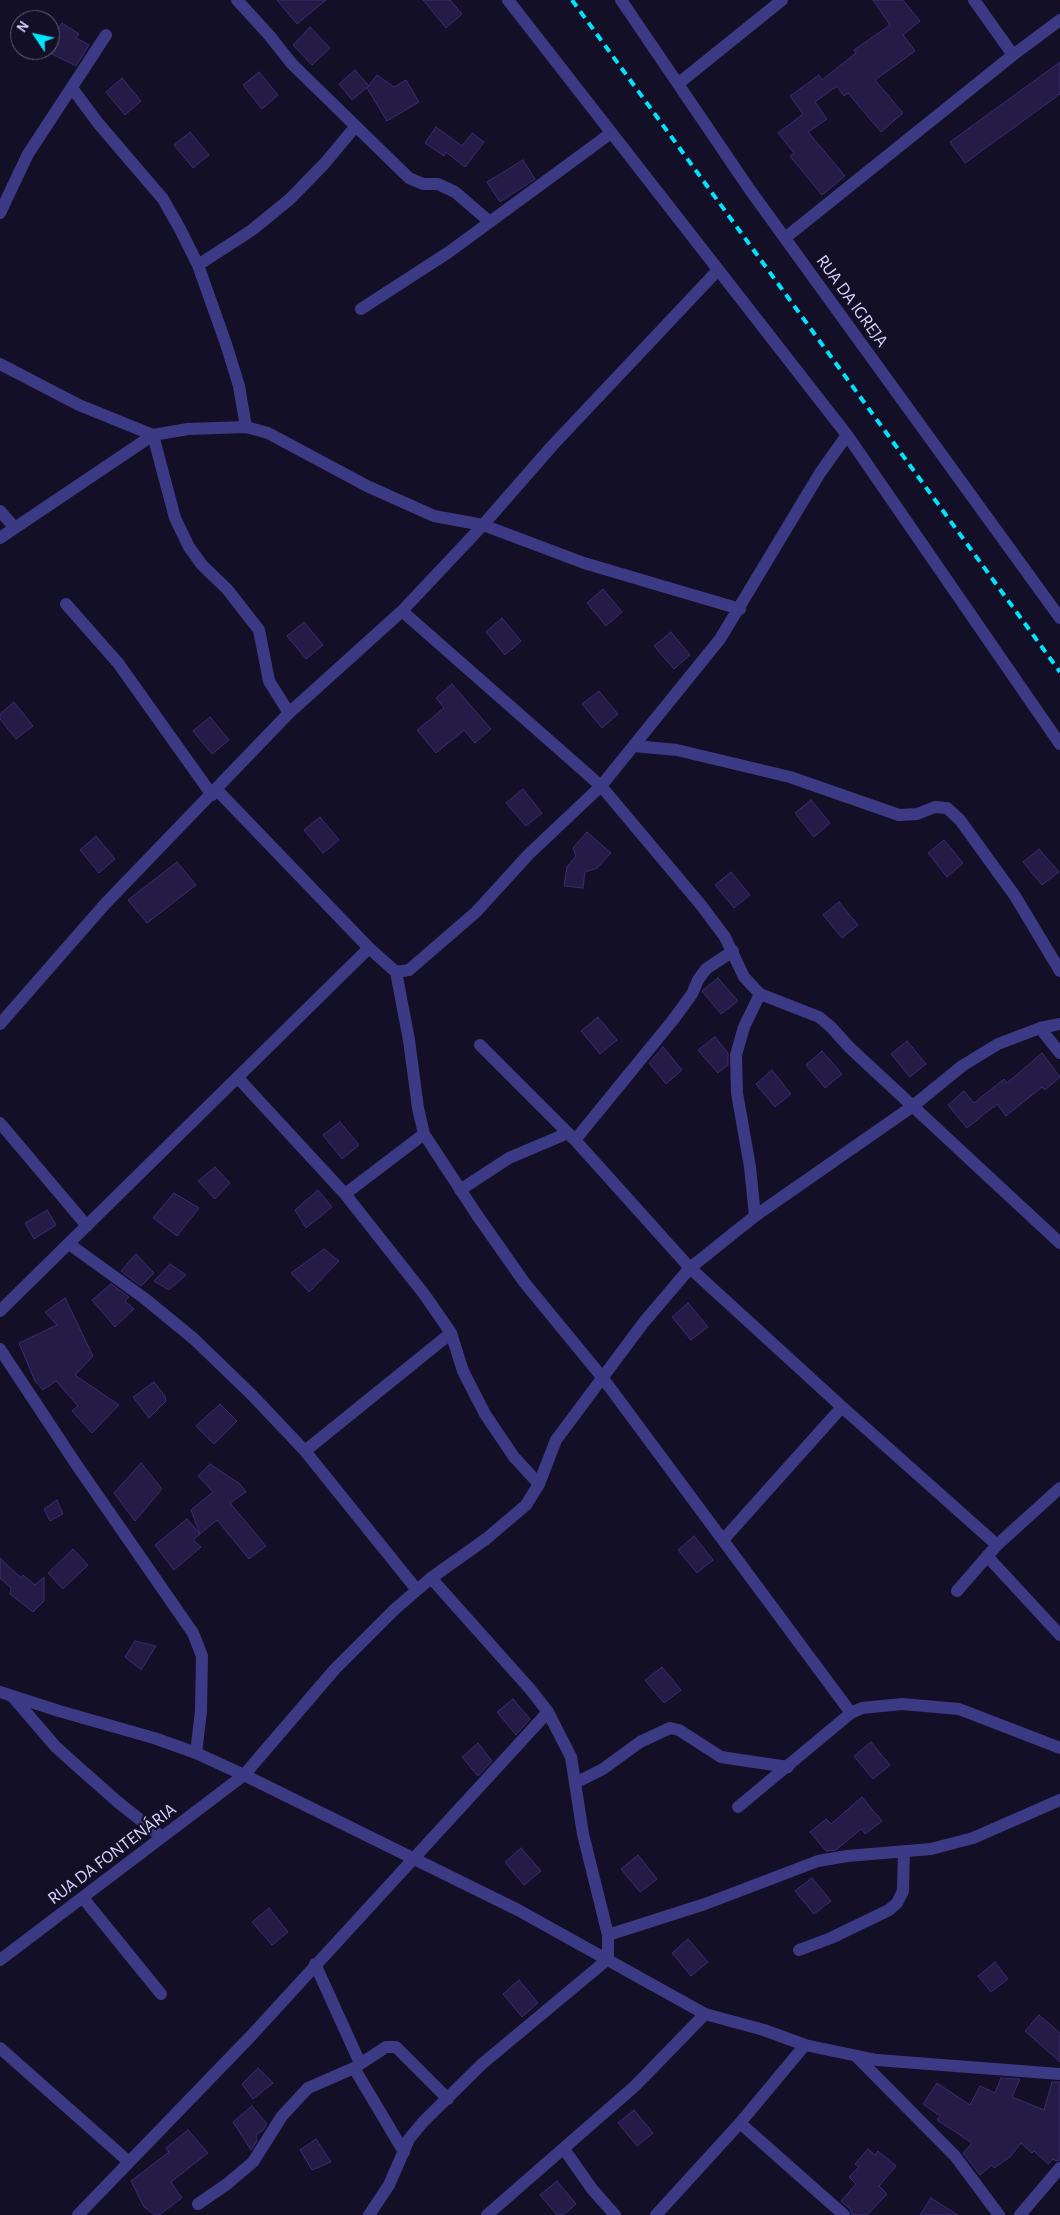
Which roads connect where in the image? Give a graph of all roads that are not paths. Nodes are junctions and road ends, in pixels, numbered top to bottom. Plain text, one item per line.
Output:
1 (237, 0) edge
2 (508, 0) edge
3 (621, 0) edge
4 (782, 0) edge
5 (974, 0) edge
6 (1060, 20) edge
7 (106, 35) dead end
8 (1013, 56) junction
9 (679, 83) junction
10 (72, 88) junction
11 (355, 127) junction
12 (611, 133) junction
13 (0, 211) edge
14 (490, 222) junction
15 (785, 238) junction
16 (198, 265) junction
17 (718, 270) junction
18 (361, 309) dead end
19 (0, 364) edge
20 (246, 428) junction
21 (153, 435) junction
22 (846, 435) junction
23 (0, 511) edge
24 (483, 525) junction
25 (15, 528) junction
26 (0, 538) edge
27 (66, 604) dead end
28 (740, 609) junction
29 (402, 611) junction
30 (1060, 618) edge
31 (289, 713) junction
32 (1060, 744) edge
33 (634, 746) junction
34 (601, 786) junction
35 (214, 792) junction
36 (369, 948) junction
37 (733, 951) junction
38 (396, 972) junction
39 (1060, 972) edge
40 (760, 994) junction
41 (0, 1024) edge
42 (1060, 1024) edge
43 (1040, 1028) junction
44 (480, 1045) dead end
45 (1060, 1053) edge
46 (238, 1078) junction
47 (913, 1106) junction
48 (0, 1123) edge
49 (424, 1134) junction
50 (571, 1137) junction
51 (460, 1190) junction
52 (345, 1194) junction
53 (755, 1216) junction
54 (87, 1226) junction
55 (1060, 1243) edge
56 (69, 1244) junction
57 (690, 1268) junction
58 (0, 1311) edge
59 (451, 1333) junction
60 (0, 1348) edge
61 (602, 1377) junction
62 (842, 1407) junction
63 (304, 1451) junction
64 (538, 1484) junction
65 (1060, 1488) edge
66 (723, 1540) junction
67 (997, 1545) junction
68 (988, 1556) junction
69 (431, 1578) junction
70 (417, 1590) junction
71 (957, 1591) dead end
72 (1060, 1636) edge
73 (0, 1684) edge
74 (6, 1694) edge
75 (548, 1712) junction
76 (852, 1713) junction
77 (1060, 1748) edge
78 (196, 1753) junction
79 (788, 1767) junction
80 (244, 1775) junction
81 (575, 1783) junction
82 (1060, 1800) edge
83 (738, 1807) dead end
84 (162, 1837) junction
85 (904, 1851) junction
86 (413, 1859) junction
87 (83, 1898) junction
88 (608, 1936) junction
89 (799, 1950) dead end
90 (2, 1954) edge
91 (608, 1959) junction
92 (315, 1964) junction
93 (160, 1994) dead end
94 (705, 2014) junction
95 (806, 2045) junction
96 (0, 2048) edge
97 (854, 2054) junction
98 (357, 2066) junction
99 (1060, 2074) edge
100 (448, 2098) junction
101 (740, 2123) junction
102 (564, 2149) junction
103 (404, 2152) junction
104 (129, 2162) junction
105 (1060, 2168) edge
106 (198, 2204) dead end
107 (835, 2212) edge
108 (78, 2215) edge
109 (369, 2215) edge
110 (486, 2215) edge
111 (615, 2215) edge
112 (656, 2215) edge
113 (998, 2215) edge
114 (1020, 2215) edge

1 - 11 street
2 - 12 street
3 - 9 street, RUA DA IGREJA
4 - 9 street
5 - 8 street
6 - 8 street
7 - 10 street
8 - 15 street
9 - 15 street, RUA DA IGREJA
10 - 13 street
10 - 16 street
11 - 14 street
11 - 16 street
12 - 14 street
12 - 17 street
14 - 18 street
15 - 30 street, RUA DA IGREJA
16 - 20 street
17 - 22 street
17 - 24 street
19 - 21 street
20 - 21 street
20 - 24 street
21 - 25 street
21 - 31 street
22 - 28 street
22 - 32 street
23 - 25 street
24 - 28 street
24 - 29 street
25 - 26 street
27 - 35 street
28 - 33 street
29 - 31 street
29 - 34 street
31 - 35 street
33 - 34 street
33 - 39 street
34 - 37 street
34 - 38 street
35 - 36 street
35 - 41 street
36 - 38 street
36 - 46 street
37 - 40 street
37 - 50 street
38 - 49 street
40 - 47 street
40 - 53 street
42 - 43 street, RUA DA FONTENÁRIA
43 - 45 street
43 - 47 street, RUA DA FONTENÁRIA
44 - 50 street
46 - 52 street
46 - 54 street
47 - 53 street, RUA DA FONTENÁRIA
47 - 55 street
48 - 54 street
49 - 51 street
49 - 52 street
50 - 51 street
50 - 57 street
51 - 61 street
52 - 59 street
53 - 57 street, RUA DA FONTENÁRIA
54 - 56 street
56 - 58 street
56 - 63 street
57 - 61 street, RUA DA FONTENÁRIA
57 - 62 street
59 - 63 street
59 - 64 street
60 - 78 street
61 - 64 street, RUA DA FONTENÁRIA
61 - 66 street
62 - 66 street
62 - 67 street
63 - 70 street
64 - 69 street, RUA DA FONTENÁRIA
65 - 67 street
66 - 76 street
67 - 68 street
68 - 71 street
68 - 72 street
69 - 70 street, RUA DA FONTENÁRIA
69 - 75 street
70 - 80 street, RUA DA FONTENÁRIA
73 - 74 street
74 - 78 street
74 - 84 street
75 - 81 street
75 - 86 street
76 - 77 street
76 - 79 street
78 - 80 street
79 - 81 street
79 - 83 street
80 - 84 street, RUA DA FONTENÁRIA
80 - 86 street
81 - 88 street
82 - 85 street
84 - 87 street, RUA DA FONTENÁRIA
85 - 88 street
85 - 89 street
86 - 91 street
86 - 92 street
87 - 90 street, RUA DA FONTENÁRIA
87 - 93 street
88 - 91 street
91 - 94 street
91 - 100 street
92 - 98 street
92 - 104 street
94 - 95 street
94 - 102 street
95 - 97 street
95 - 101 street
96 - 104 street
97 - 99 street
97 - 113 street
98 - 100 street
98 - 103 street
98 - 106 street
100 - 103 street
101 - 107 street
101 - 112 street
102 - 110 street
102 - 111 street
103 - 109 street
104 - 108 street
105 - 114 street

